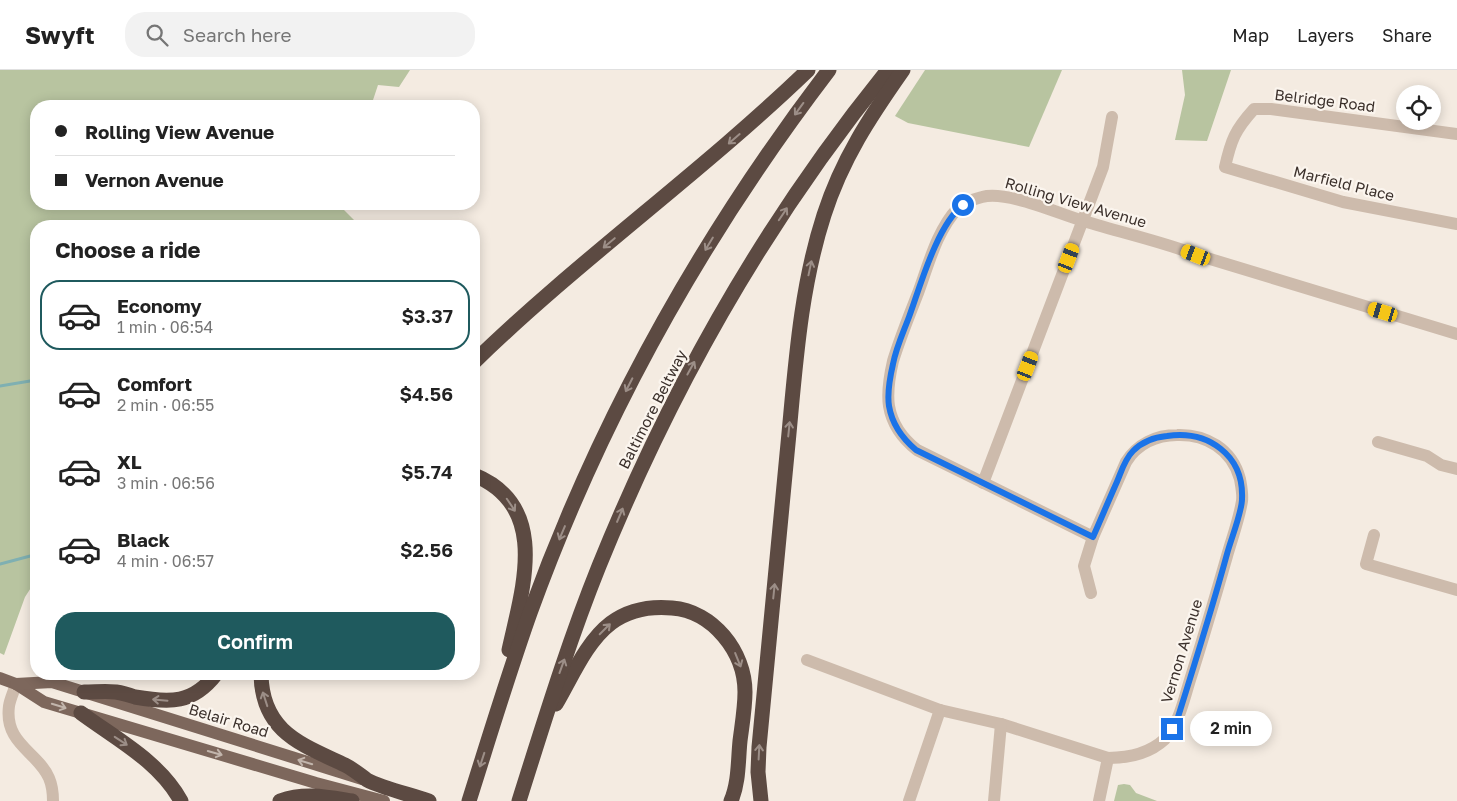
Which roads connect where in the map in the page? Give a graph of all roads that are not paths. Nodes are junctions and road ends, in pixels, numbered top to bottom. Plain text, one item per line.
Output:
1 (808, 70) edge
2 (829, 70) edge
3 (888, 70) edge
4 (903, 70) edge
5 (1112, 118) dead end
6 (1457, 134) edge
7 (1225, 167) joint
8 (1083, 221) junction
9 (1457, 224) edge
10 (1457, 334) edge
11 (480, 356) edge
12 (1378, 442) dead end
13 (1457, 469) edge
14 (480, 478) edge
15 (983, 483) junction
16 (1374, 535) dead end
17 (1093, 537) junction
18 (1457, 590) edge
19 (1091, 593) dead end
20 (807, 660) dead end
21 (0, 678) edge
22 (211, 680) edge
23 (262, 680) edge
24 (16, 684) junction
25 (84, 692) junction
26 (940, 710) junction
27 (81, 713) junction
28 (495, 719) junction
29 (1000, 724) junction
30 (542, 729) junction
31 (1108, 758) junction
32 (369, 781) junction
33 (53, 801) edge
34 (180, 801) edge
35 (280, 801) edge
36 (352, 801) edge
37 (384, 801) edge
38 (429, 801) edge
39 (469, 801) edge
40 (519, 801) edge
41 (731, 801) edge
42 (761, 801) edge
43 (910, 801) edge
44 (994, 801) edge
45 (1099, 801) edge

1 -> 11 highway
2 -> 28 highway, Baltimore Beltway
30 -> 3 highway, Baltimore Beltway
42 -> 4 highway
5 - 8 street
6 - 7 street, Belridge Road
7 - 9 street, Marfield Place
8 - 10 street, Rolling View Avenue
8 - 15 street
8 - 15 street, Rolling View Avenue
12 - 13 street
14 -> 28 highway
15 - 17 street, Rolling View Avenue
16 - 18 street
17 - 19 street, Vernon Avenue
17 - 31 street, Vernon Avenue
20 - 26 street, Vernon Avenue
21 - 24 main road, Belair Road
22 -> 25 highway
32 -> 23 highway
24 - 25 main road, Belair Road
24 -> 27 main road, Belair Road
24 - 33 street
32 -> 25 main road, Belair Road
26 - 29 street, Vernon Avenue
26 - 43 street
27 -> 34 highway
27 -> 37 main road, Belair Road
28 -> 39 highway, Baltimore Beltway
29 - 31 street, Vernon Avenue
29 - 44 street
30 - 40 highway, Baltimore Beltway
30 -> 41 highway
31 - 45 street
32 - 38 highway, Belair Road
35 - 36 highway

